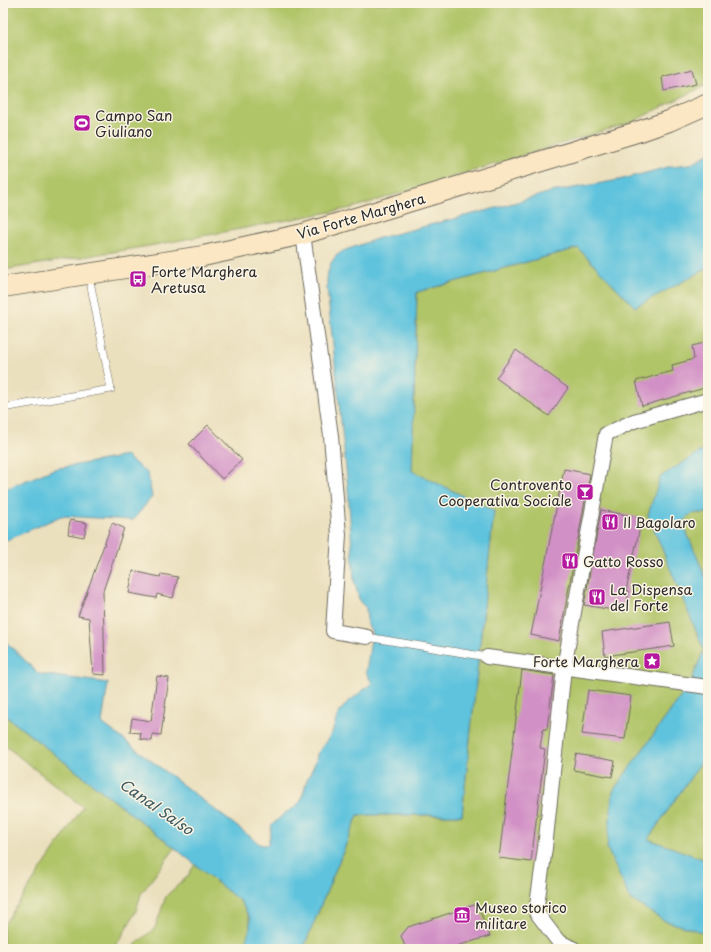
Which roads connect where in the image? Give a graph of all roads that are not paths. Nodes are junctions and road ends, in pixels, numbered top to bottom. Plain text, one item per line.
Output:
1 (708, 104) edge
2 (303, 234) junction
3 (89, 274) junction
4 (3, 287) edge
5 (708, 400) edge
6 (3, 408) edge
7 (367, 637) joint
8 (487, 657) joint
9 (564, 668) junction
10 (708, 687) edge
11 (574, 949) edge

1 - 2 street, Via Forte Marghera
2 - 3 street, Via Forte Marghera
2 - 7 street
3 - 4 street, Via Forte Marghera
3 - 6 lane
5 - 9 street
7 - 8 lane
8 - 9 street
9 - 10 street
9 - 11 street

